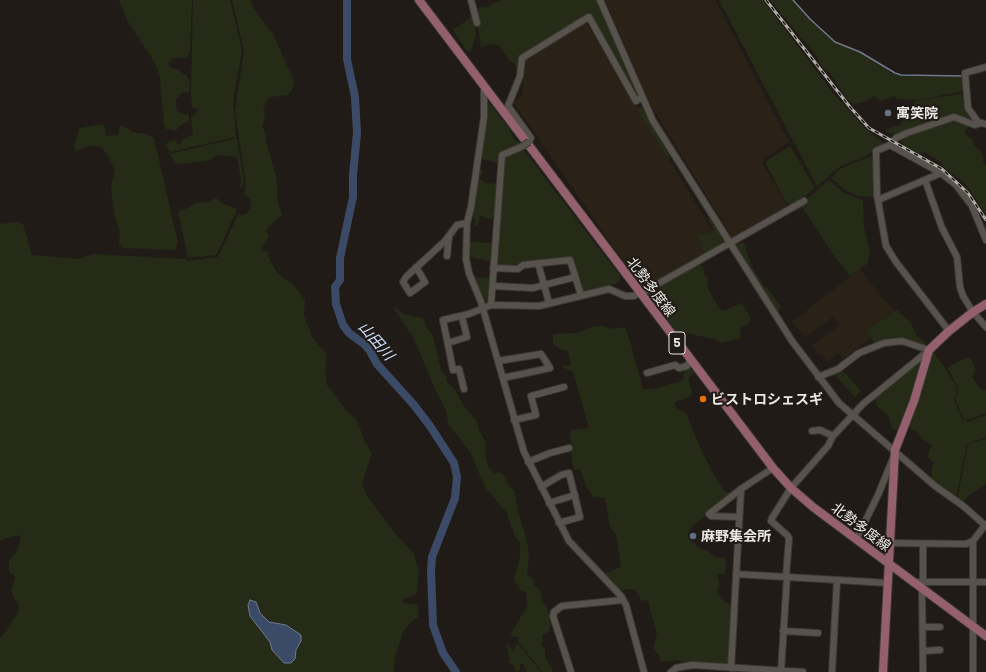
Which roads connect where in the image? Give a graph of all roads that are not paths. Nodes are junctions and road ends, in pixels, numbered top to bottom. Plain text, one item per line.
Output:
1 (418, 0) edge
2 (472, 0) edge
3 (600, 0) edge
4 (477, 23) dead end
5 (986, 67) edge
6 (484, 88) junction
7 (642, 98) junction
8 (984, 123) edge
9 (890, 145) junction
10 (941, 173) junction
11 (925, 180) junction
12 (878, 200) junction
13 (804, 201) dead end
14 (467, 223) junction
15 (448, 236) junction
16 (986, 240) edge
17 (731, 242) junction
18 (447, 256) dead end
19 (538, 263) junction
20 (416, 267) dead end
21 (493, 268) junction
22 (575, 277) junction
23 (544, 285) junction
24 (493, 286) junction
25 (640, 293) junction
26 (581, 295) junction
27 (549, 303) junction
28 (986, 304) edge
29 (491, 305) junction
30 (483, 307) junction
31 (973, 312) junction
32 (462, 316) junction
33 (986, 327) edge
34 (949, 331) junction
35 (448, 343) junction
36 (929, 350) junction
37 (498, 361) junction
38 (690, 361) junction
39 (647, 373) dead end
40 (818, 376) junction
41 (503, 378) junction
42 (564, 387) dead end
43 (464, 390) dead end
44 (852, 415) junction
45 (514, 420) junction
46 (812, 430) dead end
47 (833, 436) junction
48 (569, 448) dead end
49 (895, 452) junction
50 (528, 462) junction
51 (773, 468) junction
52 (541, 487) junction
53 (791, 488) junction
54 (741, 489) junction
55 (575, 495) junction
56 (549, 503) junction
57 (739, 517) junction
58 (559, 523) junction
59 (986, 526) edge
60 (856, 540) junction
61 (973, 541) junction
62 (890, 543) junction
63 (923, 544) junction
64 (889, 564) junction
65 (736, 574) junction
66 (787, 577) junction
67 (837, 580) junction
68 (973, 582) junction
69 (986, 582) edge
70 (888, 583) junction
71 (923, 585) junction
72 (623, 600) junction
73 (972, 626) junction
74 (923, 627) junction
75 (940, 627) dead end
76 (784, 632) junction
77 (818, 633) dead end
78 (986, 636) edge
79 (940, 650) dead end
80 (923, 651) junction
81 (731, 668) junction
82 (781, 671) junction
83 (571, 672) edge
84 (644, 672) edge
85 (671, 672) edge
86 (803, 672) edge
87 (832, 672) edge
88 (883, 672) edge
89 (923, 672) edge
90 (973, 672) edge

1 - 6 main road, 北勢多度線 / 5
2 - 4 street
3 - 7 street
5 - 8 street
6 - 14 street
6 - 25 main road, 北勢多度線 / 5
7 - 17 street
7 - 21 street, bridge
8 - 9 street
9 - 10 street
9 - 12 street
10 - 11 street
10 - 16 street
11 - 12 street
11 - 31 street
12 - 34 street
13 - 17 street
14 - 15 street
14 - 30 street
15 - 18 street
15 - 20 street
17 - 25 street
17 - 40 street
19 - 21 street
19 - 22 street
19 - 23 street
21 - 24 street
22 - 23 street
22 - 26 street
23 - 24 street
23 - 27 street
24 - 29 street
25 - 26 street
25 - 38 main road, 北勢多度線 / 5
26 - 27 street
27 - 29 street
28 - 31 main road
29 - 30 street
30 - 32 street
30 - 37 street
31 - 33 street
31 - 34 main road
32 - 35 street
32 - 35 street
34 - 36 main road
35 - 43 street
36 - 40 street
36 - 44 street
36 - 49 main road
37 - 41 street
37 - 41 street
38 - 39 street
38 - 51 main road, 北勢多度線 / 5
40 - 44 street
41 - 45 street
42 - 45 street
44 - 47 street
44 - 49 street
45 - 50 street
46 - 47 street
47 - 53 street
48 - 50 street
49 - 59 street
49 - 60 street
49 - 62 main road
50 - 52 street
51 - 53 main road, 北勢多度線 / 5
51 - 54 street
52 - 55 street
52 - 56 street
53 - 60 main road, 北勢多度線 / 5
53 - 66 street
54 - 57 street
54 - 57 street
55 - 56 street
55 - 58 street
56 - 58 street
57 - 65 street
58 - 72 street
59 - 61 street
60 - 64 main road, 北勢多度線 / 5
61 - 63 street
61 - 68 street
62 - 63 street
62 - 64 main road
63 - 71 street
64 - 70 main road
64 - 71 main road, 北勢多度線 / 5
65 - 66 street
65 - 81 street
66 - 67 street
66 - 76 street
67 - 70 street
67 - 87 street
68 - 69 street
68 - 71 street
68 - 73 street
70 - 88 main road
71 - 73 main road, 北勢多度線 / 5
71 - 74 street
72 - 83 street
72 - 84 street
73 - 78 main road, 北勢多度線 / 5
73 - 90 street
74 - 75 street
74 - 80 street
76 - 77 street
76 - 82 street
79 - 80 street
80 - 89 street
81 - 82 street
81 - 85 street
82 - 86 street

